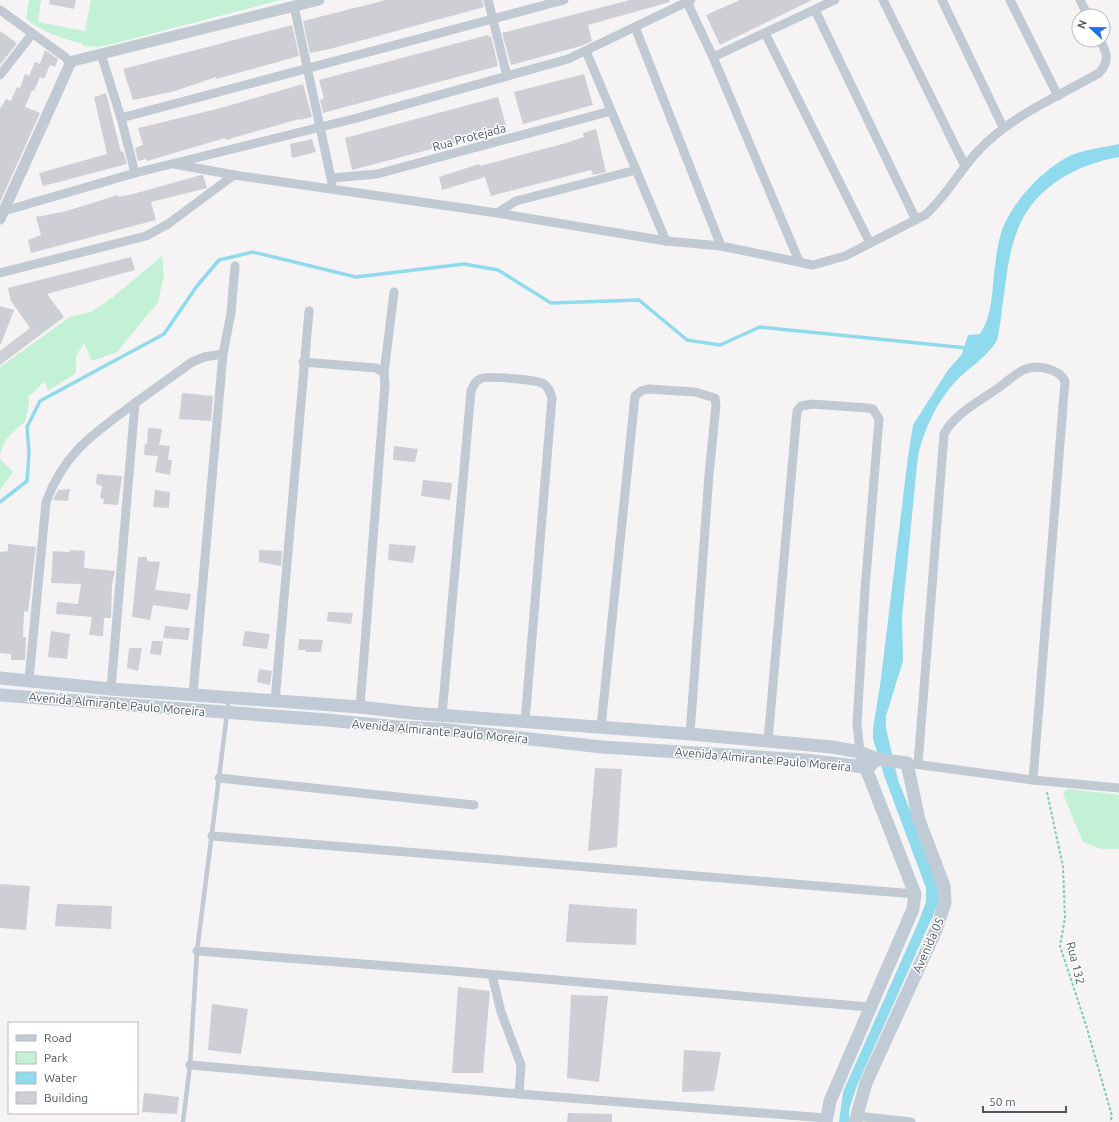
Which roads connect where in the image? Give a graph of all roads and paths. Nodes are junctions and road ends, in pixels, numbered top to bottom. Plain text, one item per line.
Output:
1 (319, 0) edge
2 (488, 0) edge
3 (564, 0) edge
4 (835, 0) edge
5 (883, 0) edge
6 (942, 0) edge
7 (1010, 0) edge
8 (685, 1) edge
9 (294, 6) junction
10 (0, 10) edge
11 (815, 10) junction
12 (493, 20) junction
13 (634, 27) junction
14 (765, 33) junction
15 (32, 34) junction
16 (1104, 48) edge
17 (586, 51) junction
18 (101, 54) junction
19 (713, 57) junction
20 (70, 64) junction
21 (308, 69) junction
22 (0, 75) edge
23 (507, 76) junction
24 (1058, 96) junction
25 (611, 111) junction
26 (121, 118) junction
27 (1003, 126) junction
28 (321, 127) junction
29 (174, 164) junction
30 (965, 166) junction
31 (636, 170) junction
32 (135, 173) junction
33 (234, 175) junction
34 (332, 178) junction
35 (332, 189) junction
36 (498, 213) junction
37 (2, 215) edge
38 (916, 220) junction
39 (666, 241) junction
40 (870, 243) junction
41 (721, 246) junction
42 (799, 261) junction
43 (235, 266) dead end
44 (0, 273) edge
45 (394, 292) dead end
46 (309, 311) dead end
47 (223, 354) junction
48 (303, 362) junction
49 (384, 373) junction
50 (135, 403) junction
51 (0, 678) edge
52 (29, 680) junction
53 (111, 689) junction
54 (194, 694) junction
55 (0, 695) edge
56 (229, 698) junction
57 (275, 701) junction
58 (360, 707) junction
59 (227, 713) junction
60 (442, 715) junction
61 (525, 722) junction
62 (601, 727) junction
63 (690, 734) junction
64 (768, 741) junction
65 (860, 752) junction
66 (878, 759) junction
67 (908, 763) junction
68 (864, 767) junction
69 (219, 778) junction
70 (1033, 780) junction
71 (1044, 781) junction
72 (1119, 788) edge
73 (474, 805) dead end
74 (212, 836) junction
75 (915, 894) junction
76 (197, 951) junction
77 (492, 975) junction
78 (869, 1007) junction
79 (190, 1065) junction
80 (519, 1094) junction
81 (855, 1119) edge
82 (826, 1120) edge
83 (183, 1122) edge
84 (911, 1122) edge
85 (1110, 1122) edge

1 - 9 street
2 - 12 street
3 - 12 street
4 - 11 street
5 - 30 street
6 - 27 street
7 - 24 street
8 - 13 street
8 - 19 street
9 - 18 street
9 - 21 street
10 - 15 street
11 - 14 street
11 - 38 street
12 - 21 street
12 - 23 street
13 - 17 street
13 - 41 street
14 - 19 street
14 - 40 street
15 - 20 street
15 - 22 street
16 - 24 street
17 - 23 street
17 - 25 street
18 - 20 street
18 - 26 street
19 - 42 street
20 - 37 street
21 - 26 street
21 - 28 street
23 - 28 street
24 - 27 street
25 - 31 street
25 - 34 street, Rua Protejada
26 - 32 street
27 - 30 street
28 - 29 street
28 - 34 street
29 - 32 street
29 - 33 street
30 - 38 street
31 - 36 street
31 - 39 street
32 - 37 street
33 - 35 street
33 - 44 street
34 - 35 street
35 - 36 street
36 - 39 street
38 - 40 street
39 - 41 street
40 - 42 street
41 - 42 street
43 - 47 street
45 - 49 street
46 - 48 street
47 - 50 street
47 - 54 street
48 - 49 street
48 - 57 street
49 - 58 street
50 - 52 street
50 - 53 street
51 - 52 main road, Avenida Almirante Paulo Moreira
52 - 53 main road, Avenida Almirante Paulo Moreira
53 - 54 main road, Avenida Almirante Paulo Moreira
54 - 56 main road, Avenida Almirante Paulo Moreira
55 - 59 main road, Avenida Almirante Paulo Moreira
56 - 57 main road, Avenida Almirante Paulo Moreira
56 - 59 lane
57 - 58 main road, Avenida Almirante Paulo Moreira
58 - 60 main road, Avenida Almirante Paulo Moreira
59 - 68 main road, Avenida Almirante Paulo Moreira
59 - 69 lane
60 - 61 main road, Avenida Almirante Paulo Moreira
60 - 61 street
61 - 62 main road, Avenida Almirante Paulo Moreira
62 - 63 main road, Avenida Almirante Paulo Moreira
62 - 63 street
63 - 64 main road, Avenida Almirante Paulo Moreira
64 - 65 main road, Avenida Almirante Paulo Moreira
64 - 65 street
65 - 66 main road, Avenida Almirante Paulo Moreira
65 - 68 main road
66 - 67 main road, Avenida Almirante Paulo Moreira
66 - 68 main road, Avenida Almirante Paulo Moreira
67 - 70 street, Avenida Almirante Paulo Moreira
67 - 70 street
67 - 81 main road, Avenida 05
68 - 75 main road
69 - 73 street
69 - 74 lane
70 - 71 street, Avenida Almirante Paulo Moreira
71 - 72 street, Avenida Almirante Paulo Moreira
71 - 85 path, Rua 132
74 - 75 street
74 - 76 lane
75 - 78 main road
76 - 77 street
76 - 79 lane
77 - 78 street
77 - 80 street
78 - 82 main road
79 - 80 street
79 - 83 lane
80 - 82 street
81 - 84 street

